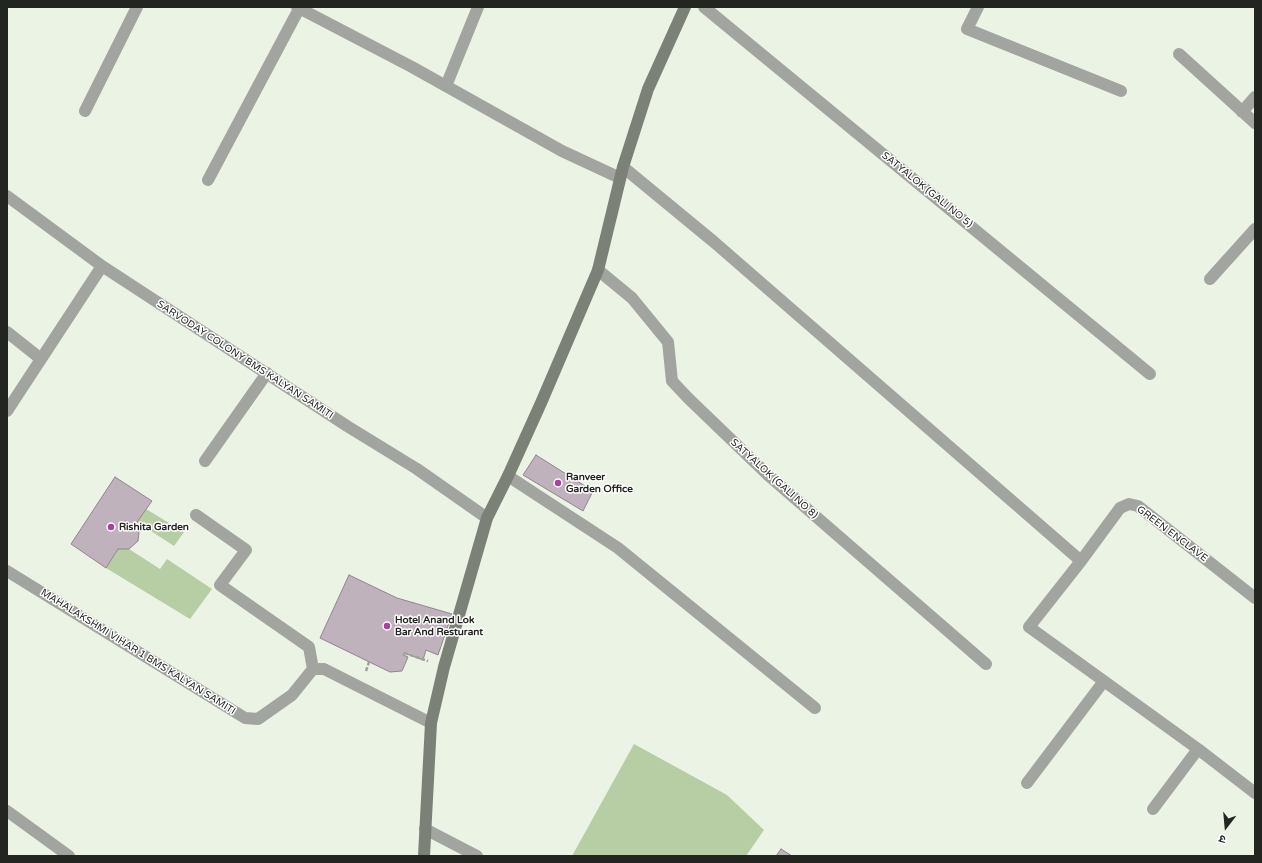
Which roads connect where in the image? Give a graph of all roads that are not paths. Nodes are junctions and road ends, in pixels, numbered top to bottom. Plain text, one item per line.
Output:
1 (137, 7) edge
2 (299, 7) edge
3 (478, 7) edge
4 (685, 7) edge
5 (704, 7) edge
6 (978, 7) edge
7 (1179, 54) dead end
8 (446, 86) junction
9 (1121, 91) dead end
10 (1255, 98) edge
11 (85, 110) dead end
12 (1242, 112) junction
13 (1255, 123) edge
14 (622, 172) junction
15 (208, 180) dead end
16 (7, 196) edge
17 (1255, 229) edge
18 (102, 266) junction
19 (598, 270) junction
20 (1210, 279) dead end
21 (7, 332) edge
22 (41, 359) junction
23 (267, 373) junction
24 (1150, 374) dead end
25 (7, 411) edge
26 (205, 461) dead end
27 (508, 476) junction
28 (196, 515) dead end
29 (487, 518) junction
30 (1081, 562) junction
31 (7, 571) edge
32 (1255, 598) edge
33 (986, 664) dead end
34 (313, 669) junction
35 (1104, 681) junction
36 (815, 708) dead end
37 (431, 723) junction
38 (1198, 749) junction
39 (1027, 783) dead end
40 (1255, 793) edge
41 (1153, 809) dead end
42 (7, 810) edge
43 (425, 828) junction
44 (69, 856) edge
45 (424, 856) edge
46 (477, 856) edge

1 - 11 street
2 - 8 street
2 - 15 street
3 - 8 street
4 - 14 street
5 - 24 street, SATYALOK (GALI NO 5)
6 - 9 street
7 - 12 street
8 - 14 street
10 - 12 street
12 - 13 street
14 - 19 street
14 - 30 street
16 - 18 street, SARVODAY COLONY BMS KALYAN SAMITI
17 - 20 street
18 - 22 street
18 - 23 street, SARVODAY COLONY BMS KALYAN SAMITI
19 - 27 street
19 - 33 street, SATYALOK (GALI NO 8)
21 - 22 street
22 - 25 street
23 - 26 street
23 - 29 street, SARVODAY COLONY BMS KALYAN SAMITI
27 - 29 street
27 - 36 street
28 - 34 street
29 - 37 street
30 - 32 street, GREEN ENCLAVE
30 - 35 street, GREEN ENCLAVE
31 - 34 street, MAHALAKSHMI VIHAR 1 BMS KALYAN SAMITI
34 - 37 street
35 - 38 street
35 - 39 street
37 - 43 street
38 - 40 street
38 - 41 street
42 - 44 street
43 - 45 street
43 - 46 street

